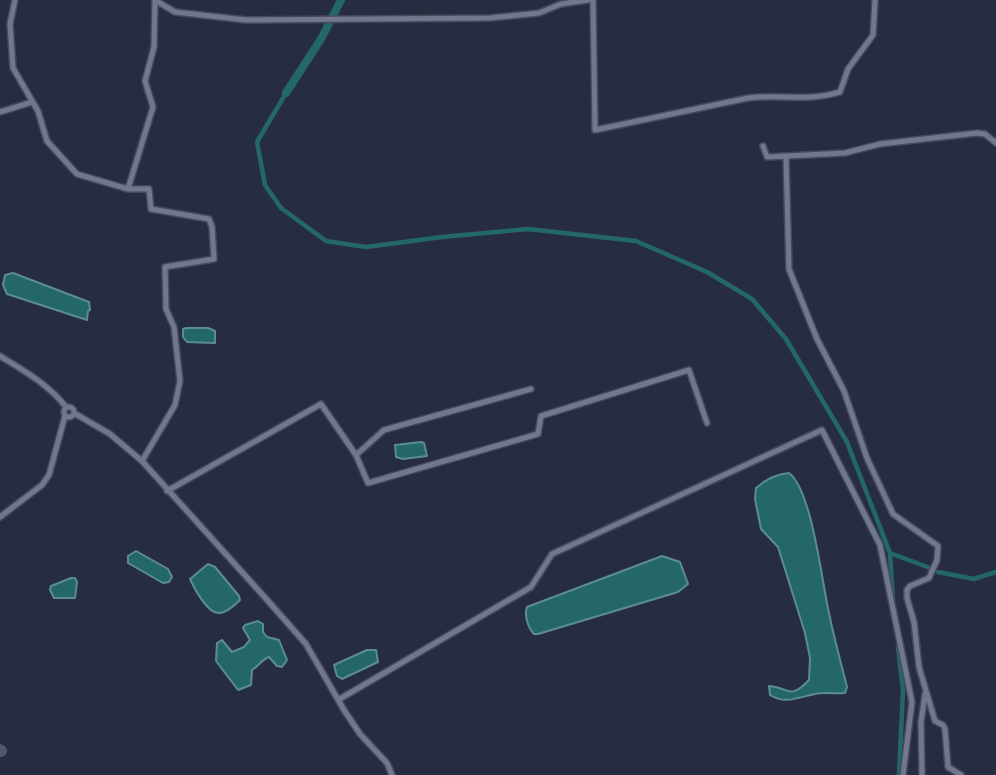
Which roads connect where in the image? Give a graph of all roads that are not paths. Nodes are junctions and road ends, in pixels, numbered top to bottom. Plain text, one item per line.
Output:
1 (15, 0) edge
2 (155, 0) edge
3 (591, 0) edge
4 (875, 0) edge
5 (32, 102) junction
6 (0, 112) edge
7 (996, 142) edge
8 (763, 146) dead end
9 (786, 157) junction
10 (128, 189) junction
11 (0, 356) edge
12 (531, 389) dead end
13 (66, 407) junction
14 (74, 413) junction
15 (65, 416) junction
16 (707, 423) dead end
17 (356, 455) junction
18 (142, 461) junction
19 (167, 491) junction
20 (0, 517) edge
21 (926, 687) junction
22 (338, 700) junction
23 (392, 775) edge
24 (903, 775) edge
25 (922, 775) edge
26 (961, 775) edge

1 - 5 street
2 - 3 street
2 - 10 street
3 - 4 street
5 - 6 street
5 - 10 street
7 - 9 street
8 - 9 street
9 - 21 street
10 - 18 street
11 - 13 street
12 - 17 street
13 - 14 street
13 - 15 street
14 - 15 street
14 - 18 street
15 - 20 street
16 - 17 street
17 - 19 street
18 - 19 street
19 - 22 street
21 - 25 street
21 - 26 street
22 - 23 street
22 - 24 street

